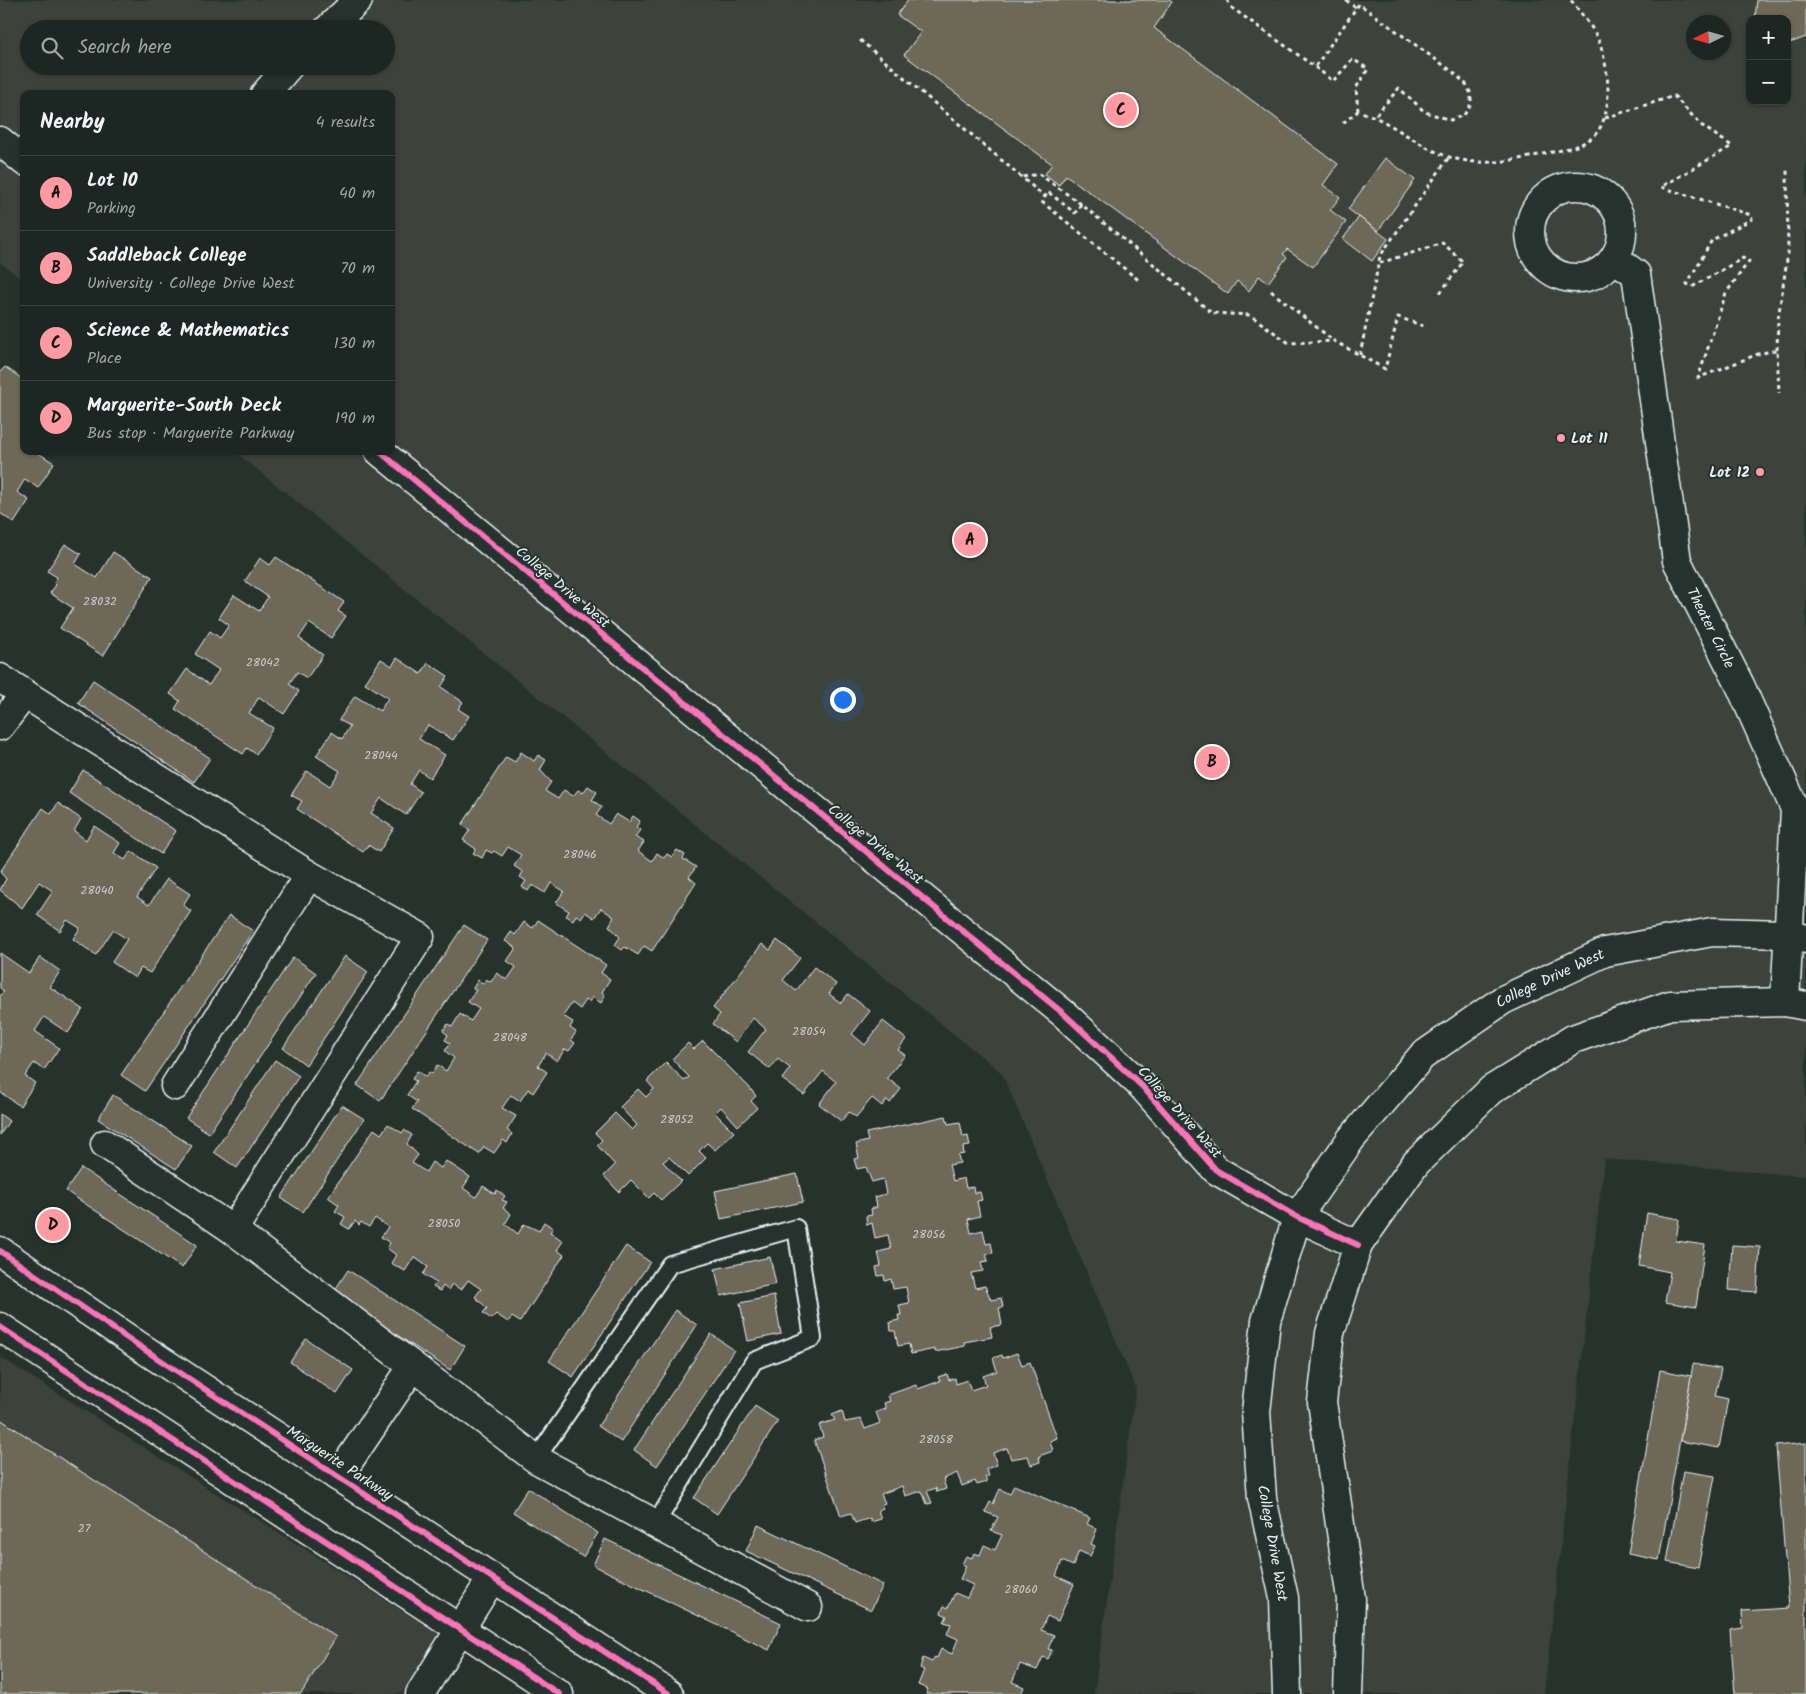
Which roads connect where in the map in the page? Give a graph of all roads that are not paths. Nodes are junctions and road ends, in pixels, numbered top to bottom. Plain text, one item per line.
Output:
1 (358, 0) edge
2 (337, 20) edge
3 (281, 75) edge
4 (268, 90) edge
5 (0, 141) edge
6 (20, 158) edge
7 (1614, 258) dead end
8 (384, 455) edge
9 (0, 678) edge
10 (24, 694) junction
11 (0, 726) edge
12 (308, 874) junction
13 (1798, 937) edge
14 (1795, 1004) edge
15 (174, 1086) dead end
16 (105, 1144) dead end
17 (1297, 1217) junction
18 (233, 1230) junction
19 (1358, 1245) junction
20 (0, 1251) edge
21 (0, 1327) edge
22 (414, 1366) junction
23 (536, 1458) junction
24 (338, 1477) junction
25 (655, 1525) junction
26 (492, 1578) junction
27 (808, 1607) dead end
28 (461, 1629) junction
29 (420, 1694) edge
30 (559, 1694) edge
31 (669, 1694) edge
32 (1287, 1694) edge
33 (1348, 1694) edge

1 - 2 street
3 - 4 street
5 - 6 street
7 - 13 street, Theater Circle
8 - 17 street, College Drive West
9 - 10 street
10 - 11 street
10 - 12 street
12 - 15 street
12 - 18 street
13 - 14 street, Theater Circle
13 - 17 street, College Drive West
14 - 19 street
16 - 18 street
17 - 19 street, College Drive West
17 - 32 street, College Drive West
18 - 22 street
19 - 33 street
20 - 24 street, Marguerite Parkway
21 - 28 street
22 - 23 street
22 - 24 street
23 - 25 street
23 - 25 lane
24 - 26 street, Marguerite Parkway
25 - 27 street
26 - 28 street
26 - 31 street, Marguerite Parkway
28 - 29 street
28 - 30 street

